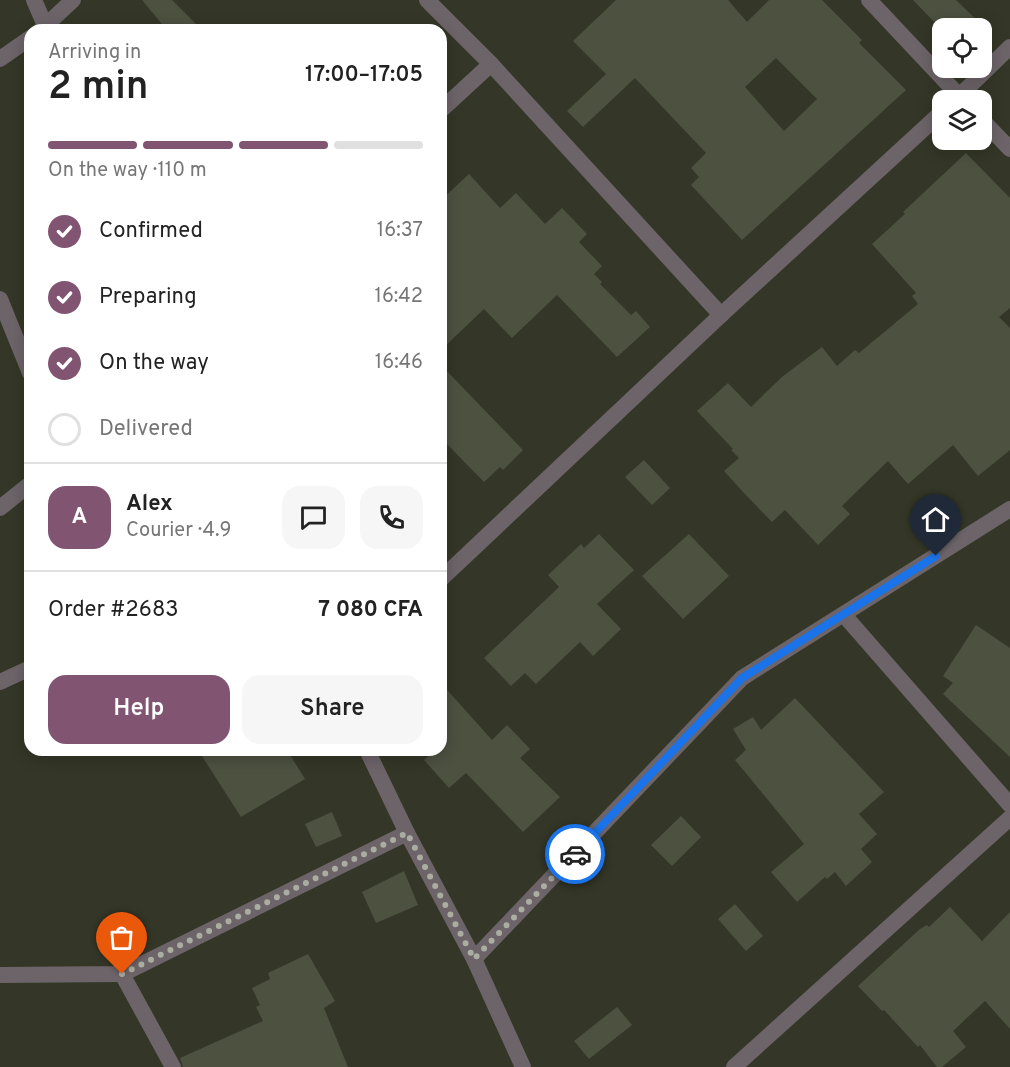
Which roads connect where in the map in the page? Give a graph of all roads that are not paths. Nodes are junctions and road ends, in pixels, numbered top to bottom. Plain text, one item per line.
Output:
1 (34, 0) edge
2 (73, 0) edge
3 (428, 0) edge
4 (868, 0) edge
5 (42, 24) edge
6 (49, 24) edge
7 (24, 42) edge
8 (1010, 47) edge
9 (0, 59) edge
10 (491, 64) junction
11 (951, 90) edge
12 (968, 90) edge
13 (447, 104) edge
14 (932, 121) edge
15 (992, 130) edge
16 (1010, 149) edge
17 (0, 299) edge
18 (721, 315) junction
19 (24, 358) edge
20 (24, 489) edge
21 (0, 508) edge
22 (1010, 509) edge
23 (447, 573) edge
24 (844, 615) junction
25 (24, 671) edge
26 (0, 682) edge
27 (370, 756) edge
28 (1010, 805) edge
29 (1010, 818) edge
30 (407, 833) junction
31 (474, 959) junction
32 (122, 974) junction
33 (0, 975) edge
34 (173, 1067) edge
35 (523, 1067) edge
36 (734, 1067) edge

1 - 5 street
2 - 6 street
3 - 10 street
4 - 11 street
7 - 9 street
8 - 12 street
10 - 13 street
10 - 18 street
14 - 18 street
15 - 16 street
17 - 19 street
18 - 23 street
20 - 21 street
22 - 24 street
24 - 28 street
24 - 31 street
25 - 26 street
27 - 30 street
29 - 36 street
30 - 31 street
30 - 32 street
31 - 35 street
32 - 33 street
32 - 34 street

